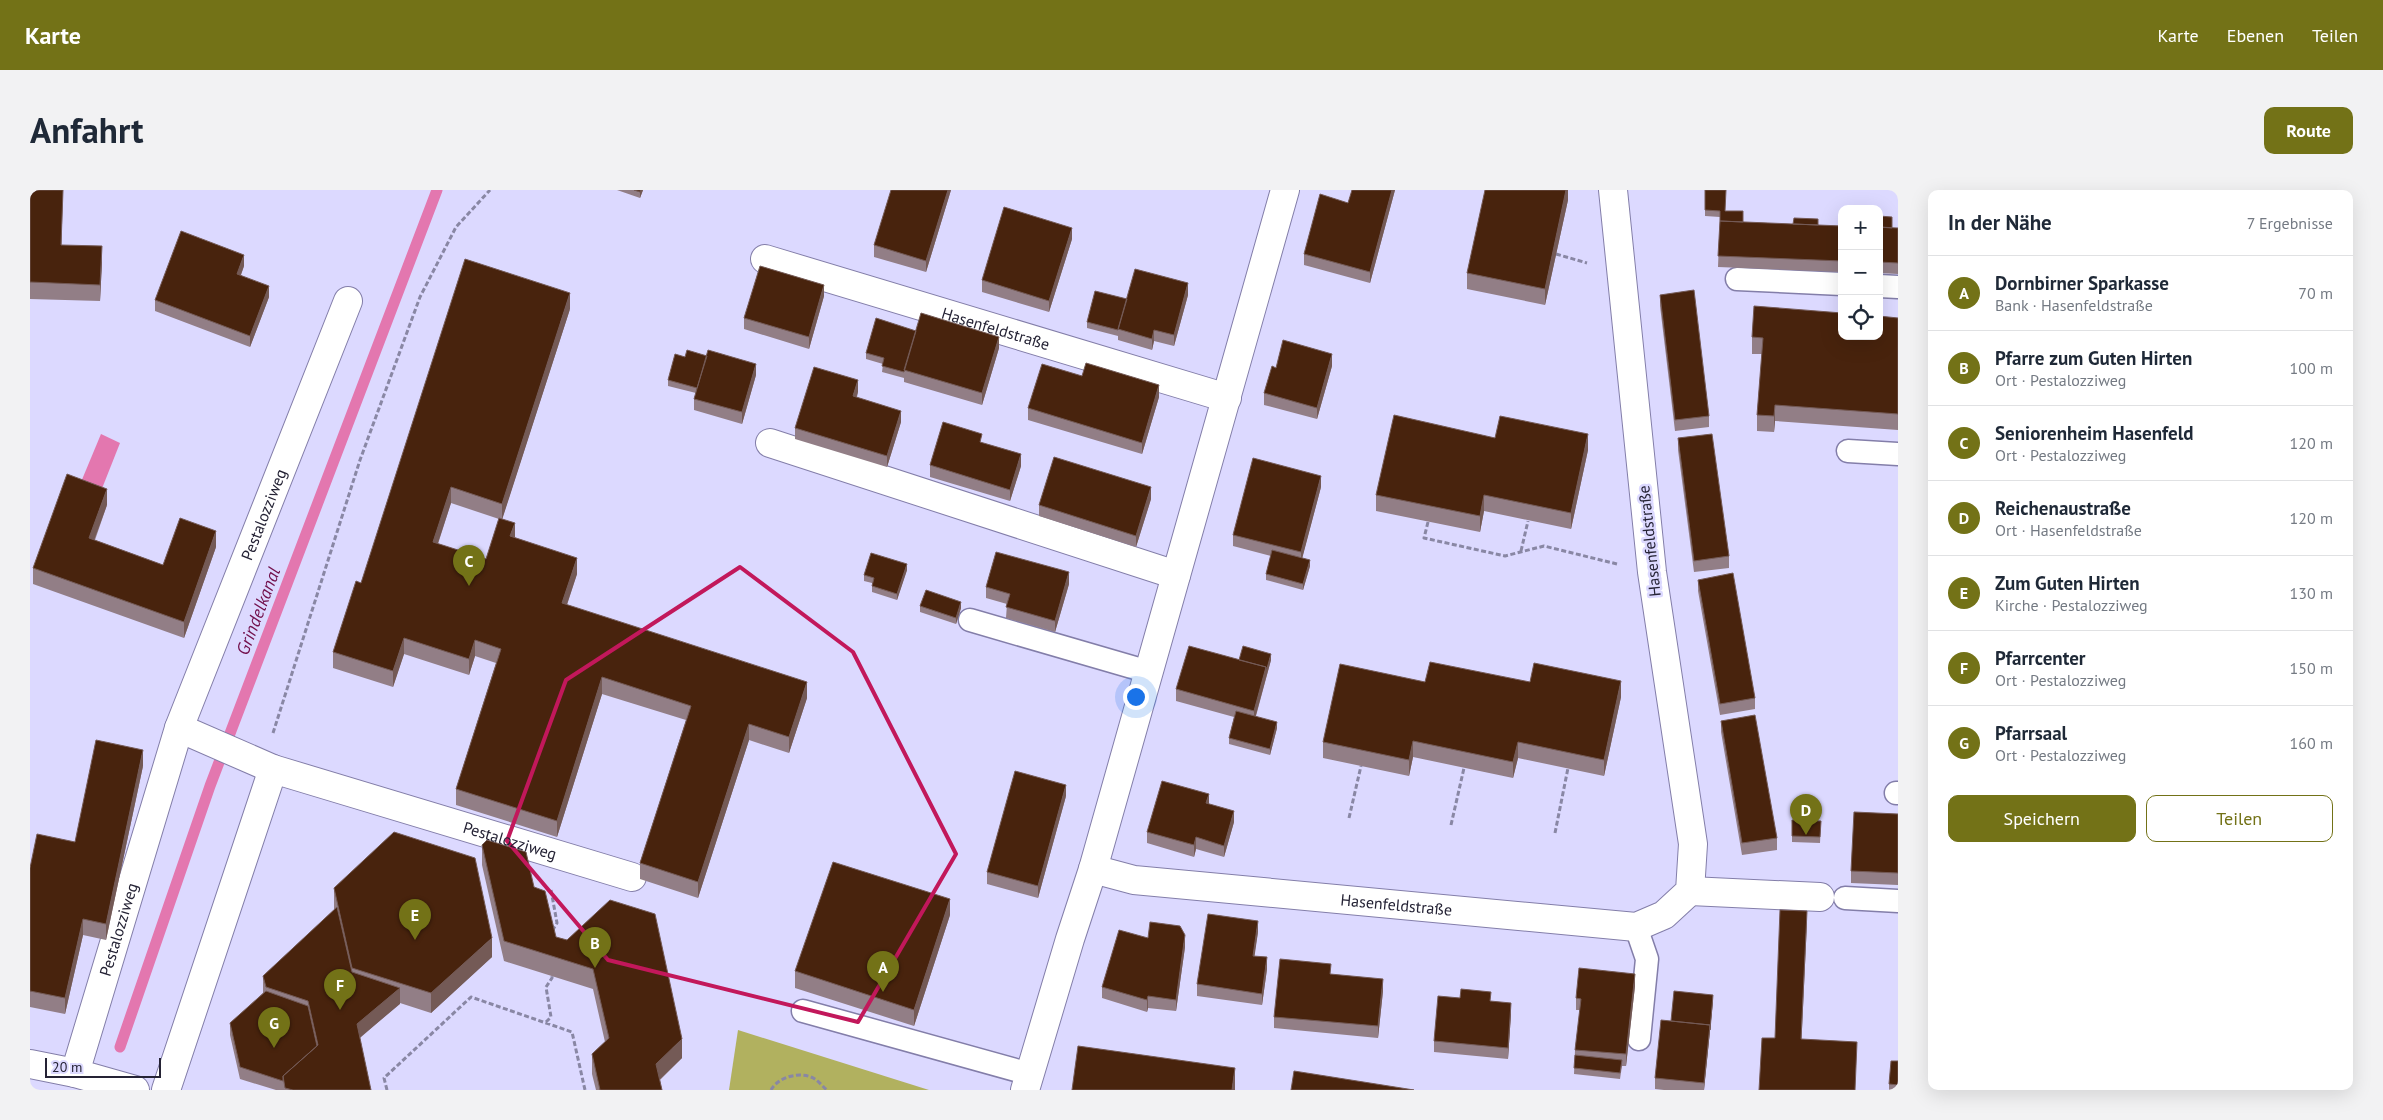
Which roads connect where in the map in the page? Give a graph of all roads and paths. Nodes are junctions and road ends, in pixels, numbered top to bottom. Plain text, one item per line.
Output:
1 (490, 190) edge
2 (1285, 190) edge
3 (1614, 190) edge
4 (765, 259) dead end
5 (1737, 279) dead end
6 (1838, 284) edge
7 (1883, 286) edge
8 (1898, 287) edge
9 (348, 301) dead end
10 (1227, 398) junction
11 (770, 443) dead end
12 (1848, 451) dead end
13 (1898, 454) edge
14 (1528, 520) edge
15 (1428, 522) edge
16 (1521, 552) junction
17 (1652, 572) junction
18 (1176, 574) junction
19 (970, 620) dead end
20 (1149, 672) junction
21 (179, 728) junction
22 (1361, 766) edge
23 (273, 768) junction
24 (1464, 768) edge
25 (1568, 768) edge
26 (1349, 818) dead end
27 (1451, 825) dead end
28 (1555, 833) dead end
29 (1093, 869) junction
30 (632, 877) dead end
31 (1690, 891) junction
32 (1832, 897) joint
33 (1898, 901) edge
34 (557, 923) dead end
35 (1636, 927) junction
36 (550, 934) edge
37 (552, 976) edge
38 (803, 1011) dead end
39 (546, 1022) junction
40 (1639, 1039) dead end
41 (30, 1064) edge
42 (75, 1073) junction
43 (1028, 1082) edge
44 (135, 1090) edge
45 (166, 1090) edge
46 (387, 1090) edge
47 (585, 1090) edge
48 (771, 1090) edge
49 (827, 1090) edge

1 - 23 path
2 - 10 street
3 - 17 street, Hasenfeldstraße
4 - 10 street, Hasenfeldstraße
5 - 6 lane
7 - 8 lane
9 - 21 street, Pestalozziweg
10 - 18 street
11 - 18 street
12 - 13 lane
14 - 16 path
15 - 16 path
16 - 17 path
17 - 31 street, Hasenfeldstraße
18 - 20 street
19 - 20 lane
20 - 29 street
21 - 23 street, Pestalozziweg
21 - 42 street, Pestalozziweg
22 - 26 path
23 - 30 street, Pestalozziweg
23 - 45 street
24 - 27 path
25 - 28 path
29 - 35 street, Hasenfeldstraße
29 - 43 street
31 - 32 street
31 - 35 street, Hasenfeldstraße
32 - 33 lane
34 - 36 path
35 - 40 lane
37 - 39 path
38 - 43 lane
39 - 46 path
39 - 47 path
41 - 42 street
42 - 44 street
48 - 49 path

